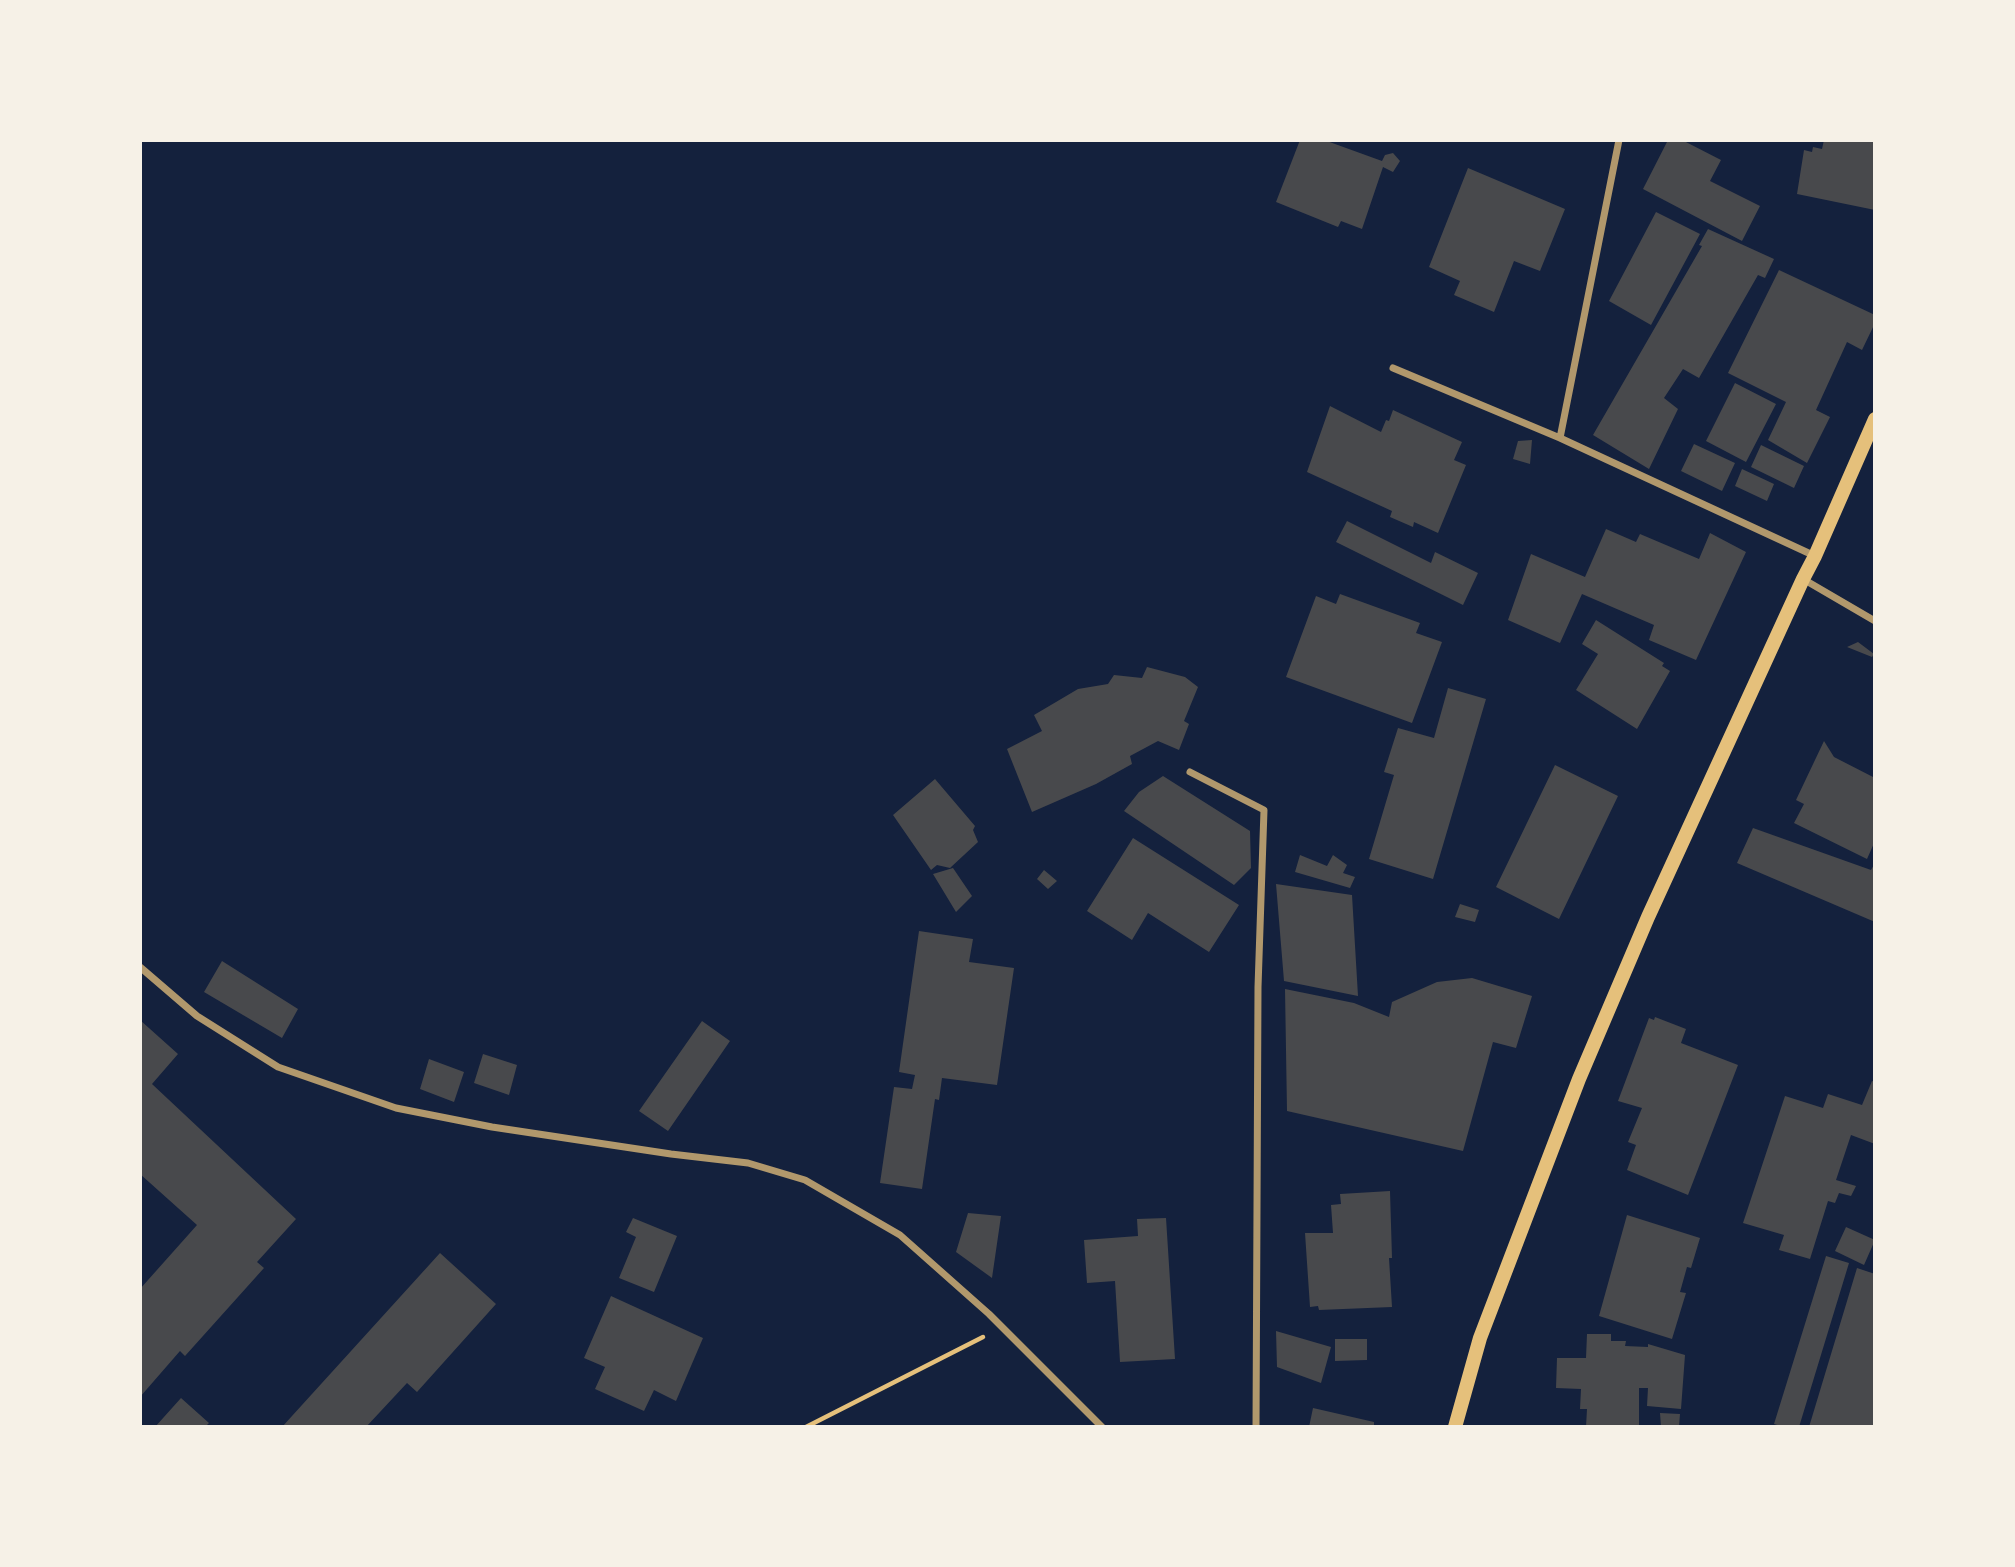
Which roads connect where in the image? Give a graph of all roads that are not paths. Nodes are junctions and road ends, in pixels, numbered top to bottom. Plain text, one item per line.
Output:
1 (1619, 140) edge
2 (1393, 368) dead end
3 (1875, 419) edge
4 (1560, 438) junction
5 (1815, 556) junction
6 (1803, 579) junction
7 (1875, 621) edge
8 (1190, 772) dead end
9 (140, 967) edge
10 (1102, 1427) edge
11 (1256, 1427) edge
12 (1455, 1427) edge

1 - 4 street
2 - 4 street
3 - 5 main road
4 - 5 street
5 - 6 main road
6 - 7 street
6 - 12 main road
8 - 11 street
9 - 10 street

